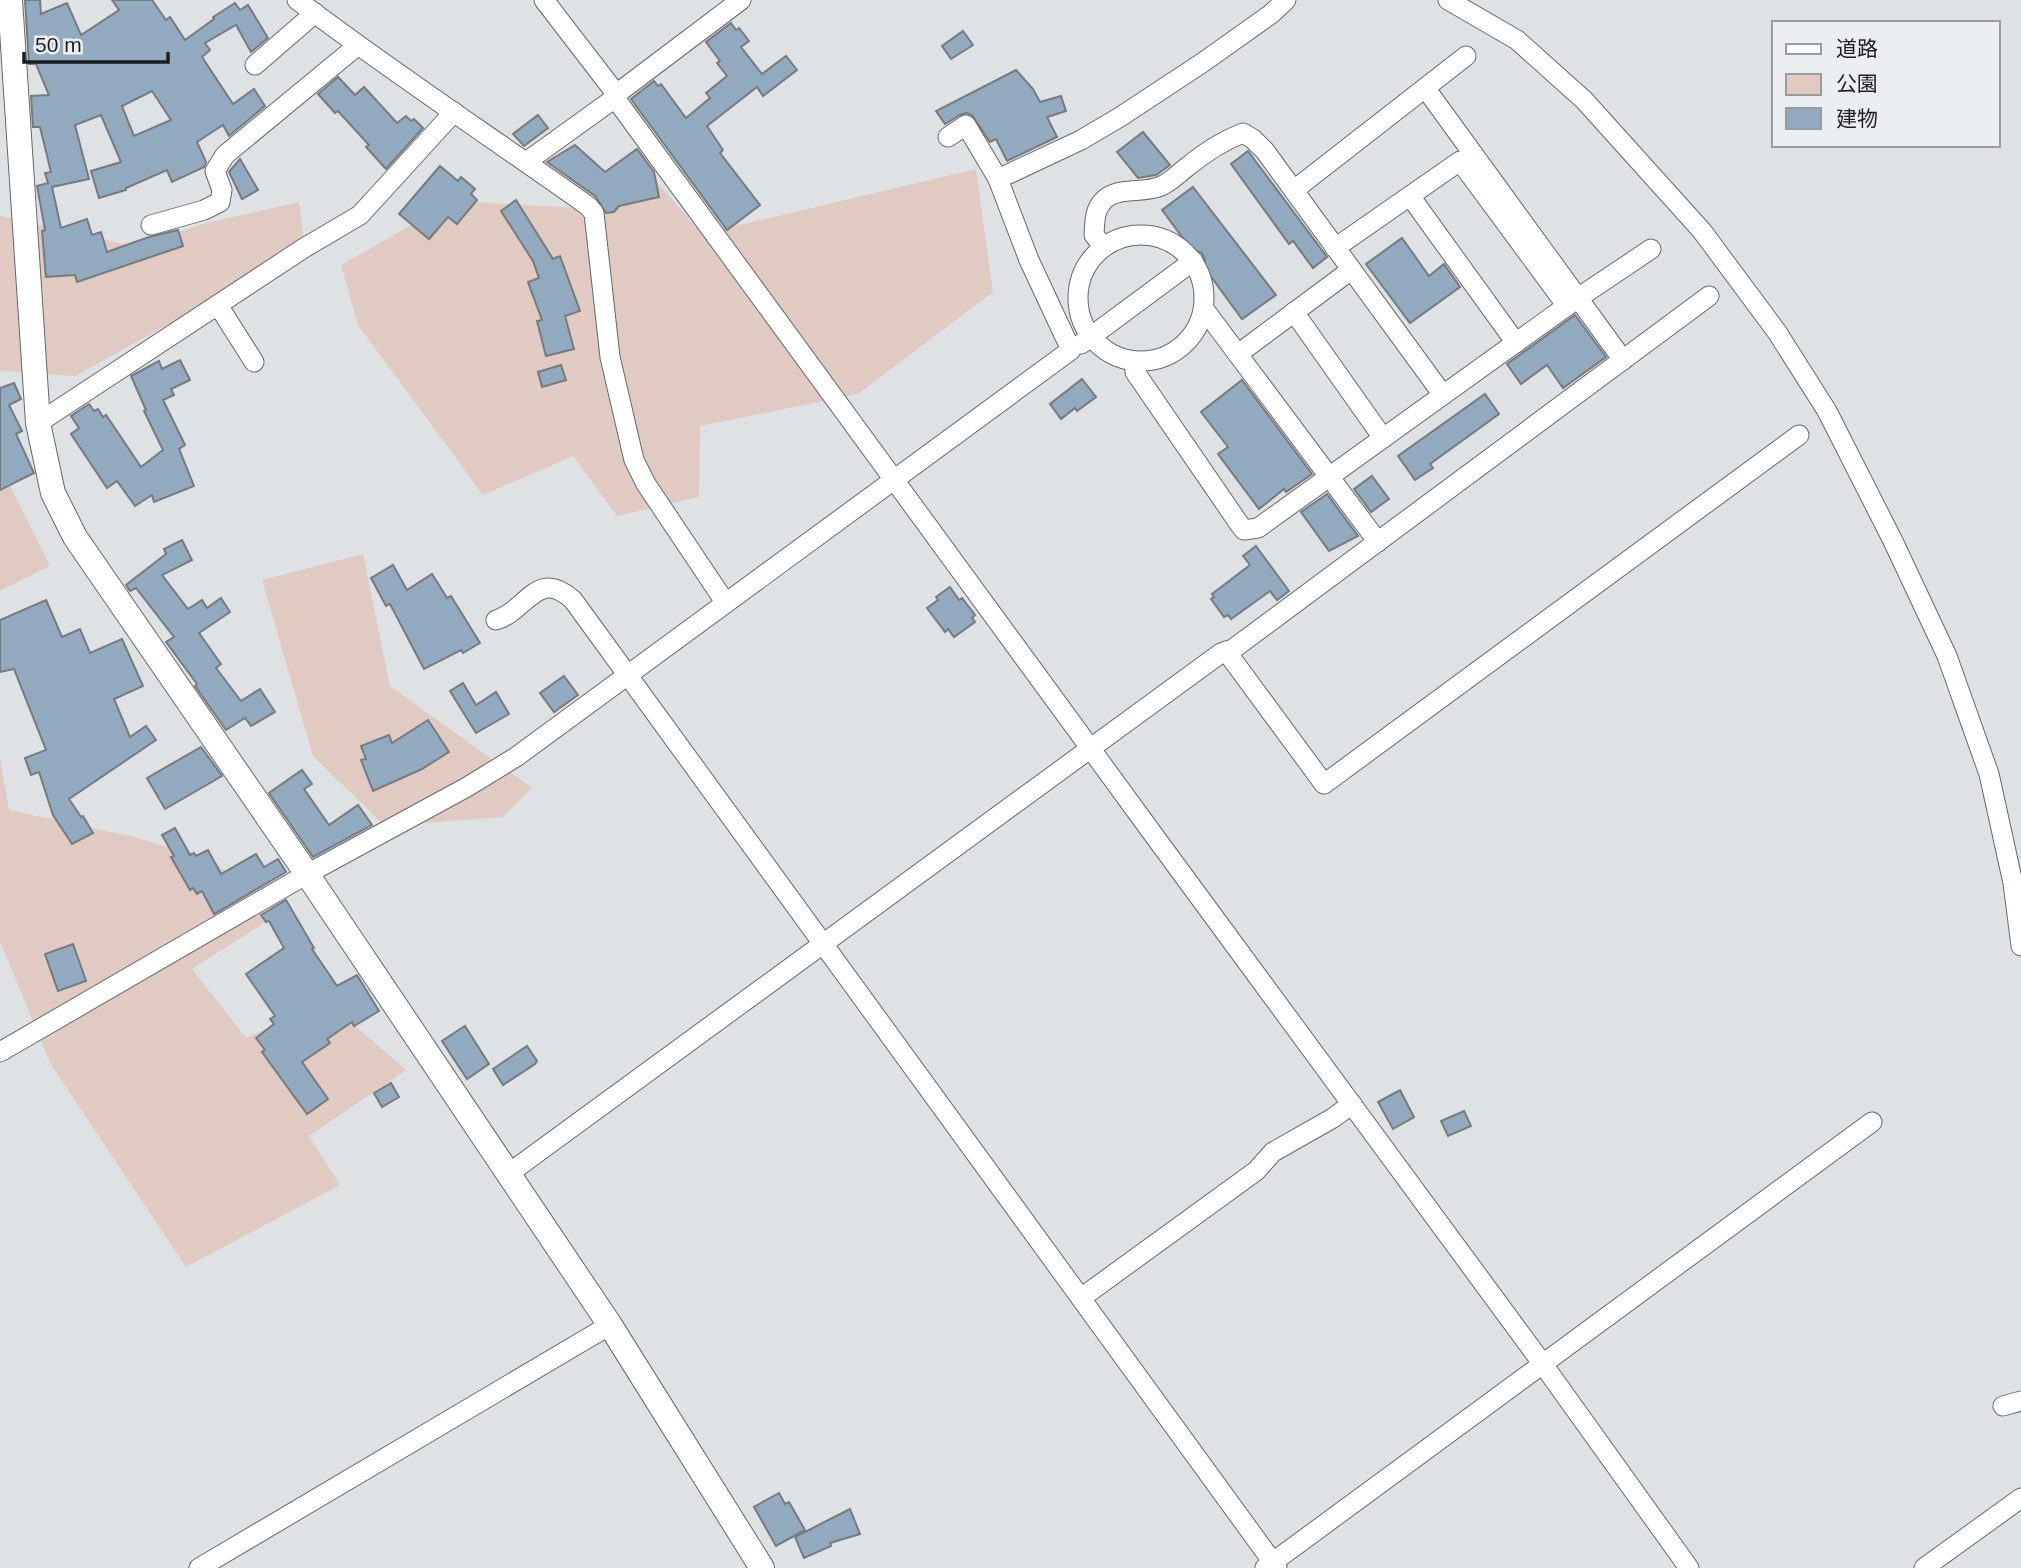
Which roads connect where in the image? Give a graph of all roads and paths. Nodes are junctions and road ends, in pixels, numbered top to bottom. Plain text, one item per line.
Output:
1 (10, 0) edge
2 (298, 0) edge
3 (544, 0) edge
4 (741, 0) edge
5 (1286, 0) edge
6 (1448, 0) edge
7 (315, 13) junction
8 (357, 46) junction
9 (1466, 56) dead end
10 (256, 65) dead end
11 (1426, 89) junction
12 (615, 96) junction
13 (454, 112) junction
14 (948, 137) dead end
15 (526, 162) junction
16 (998, 179) junction
17 (1294, 190) junction
18 (1410, 196) junction
19 (151, 225) dead end
20 (1104, 247) junction
21 (1335, 248) junction
22 (1651, 249) dead end
23 (1193, 261) junction
24 (1351, 270) junction
25 (1709, 296) dead end
26 (1572, 302) junction
27 (218, 304) junction
28 (1204, 309) junction
29 (1294, 312) junction
30 (1091, 337) junction
31 (1516, 343) junction
32 (1071, 350) junction
33 (1238, 354) junction
34 (1623, 360) junction
35 (1135, 361) junction
36 (254, 362) dead end
37 (1443, 395) junction
38 (38, 423) junction
39 (1799, 435) dead end
40 (1383, 438) junction
41 (1330, 476) junction
42 (894, 479) junction
43 (1378, 542) junction
44 (725, 602) junction
45 (496, 620) dead end
46 (1226, 651) junction
47 (628, 674) junction
48 (1091, 749) junction
49 (307, 874) junction
50 (824, 943) junction
51 (2021, 946) edge
52 (0, 1052) edge
53 (1352, 1104) junction
54 (1872, 1122) dead end
55 (508, 1174) junction
56 (1081, 1298) junction
57 (610, 1325) junction
58 (1542, 1363) junction
59 (2021, 1498) edge
60 (1272, 1566) edge
61 (199, 1568) edge
62 (762, 1568) edge
63 (1689, 1568) edge
64 (1924, 1568) edge

1 - 38 street
2 - 7 street
3 - 12 street
4 - 12 street
5 - 16 street
6 - 51 street
7 - 8 street
7 - 10 street
8 - 13 street
8 - 19 street
9 - 11 street
11 - 17 street
11 - 26 street
12 - 15 street
12 - 42 street
13 - 15 street
13 - 27 street
14 - 16 street
15 - 44 street
16 - 32 street
17 - 20 street
17 - 21 street
18 - 21 street
18 - 26 street
18 - 31 street
20 - 23 street
20 - 30 street
21 - 24 street
22 - 26 street
23 - 28 street
23 - 30 street
24 - 29 street
24 - 37 street
25 - 34 street
26 - 31 street
26 - 34 street
27 - 36 street
27 - 38 street
28 - 33 street
28 - 35 street
29 - 33 street
29 - 40 street
30 - 32 street
30 - 35 street
31 - 37 street
32 - 42 street
33 - 41 street
34 - 43 street
35 - 41 street
37 - 40 street
38 - 49 street
39 - 46 street
40 - 41 street
41 - 43 street
42 - 44 street
42 - 48 street
43 - 46 street
44 - 47 street
45 - 47 street
46 - 48 street
47 - 49 street
47 - 50 street
48 - 50 street
48 - 53 street
49 - 52 street
49 - 55 street
50 - 55 street
50 - 56 street
53 - 56 street
53 - 58 street
54 - 58 street
55 - 57 street
56 - 60 street
57 - 61 street
57 - 62 street
58 - 60 street
58 - 63 street
59 - 64 street

